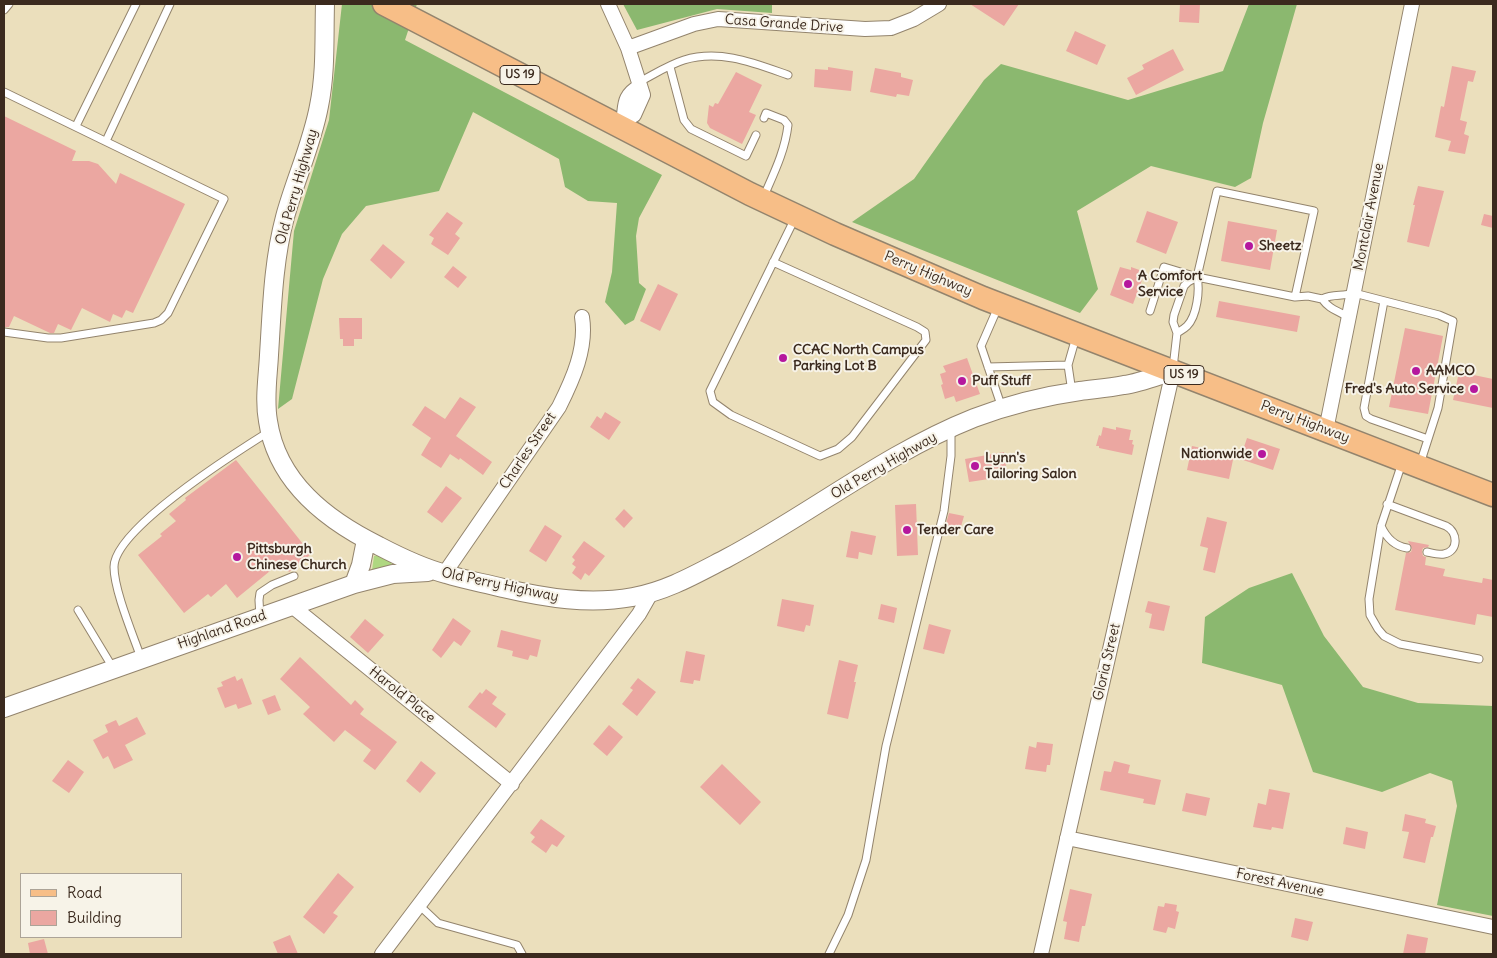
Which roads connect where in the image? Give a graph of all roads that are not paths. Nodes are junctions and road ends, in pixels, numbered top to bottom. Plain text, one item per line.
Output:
1 (9, 4) edge
2 (136, 4) edge
3 (170, 4) edge
4 (325, 4) edge
5 (384, 4) edge
6 (608, 4) edge
7 (939, 4) edge
8 (1412, 4) edge
9 (4, 10) edge
10 (628, 48) junction
11 (670, 67) junction
12 (788, 75) dead end
13 (639, 84) junction
14 (4, 92) edge
15 (764, 118) dead end
16 (622, 124) junction
17 (76, 126) junction
18 (756, 135) dead end
19 (106, 141) junction
20 (762, 200) junction
21 (796, 216) junction
22 (773, 262) junction
23 (1197, 276) junction
24 (1354, 293) junction
25 (1295, 297) junction
26 (1322, 299) junction
27 (1384, 301) junction
28 (1000, 304) junction
29 (1150, 311) dead end
30 (582, 317) dead end
31 (1349, 318) junction
32 (4, 332) edge
33 (1177, 333) junction
34 (1077, 334) junction
35 (1068, 365) junction
36 (988, 367) junction
37 (1173, 371) junction
38 (1072, 392) junction
39 (1002, 408) junction
40 (950, 428) junction
41 (1326, 430) junction
42 (270, 431) junction
43 (1428, 439) junction
44 (1411, 463) junction
45 (1493, 495) edge
46 (1387, 504) junction
47 (1381, 526) junction
48 (366, 540) junction
49 (1407, 548) dead end
50 (1427, 552) dead end
51 (444, 574) junction
52 (294, 576) dead end
53 (354, 584) junction
54 (643, 595) junction
55 (292, 606) junction
56 (78, 610) dead end
57 (260, 617) junction
58 (141, 659) junction
59 (1478, 659) dead end
60 (114, 668) junction
61 (4, 708) edge
62 (512, 784) junction
63 (1067, 838) junction
64 (419, 905) junction
65 (1493, 927) edge
66 (382, 954) edge
67 (522, 954) edge
68 (829, 954) edge
69 (1041, 954) edge

1 - 9 lane
2 - 17 lane
3 - 19 lane
4 - 42 street, Old Perry Highway
5 - 16 main road, Perry Highway / US 19
6 - 10 street
7 - 10 street, Casa Grande Drive
8 - 24 street, Montclair Avenue
10 - 13 street
11 - 12 lane
11 - 13 lane
11 - 18 lane
13 - 16 street
14 - 17 lane
15 - 20 lane
16 - 20 main road, Perry Highway / US 19
17 - 19 lane
19 - 32 lane
20 - 21 main road, Perry Highway / US 19
21 - 22 lane
21 - 28 main road, Perry Highway / US 19
22 - 22 lane
23 - 25 lane
23 - 25 lane
23 - 29 lane
23 - 33 lane
23 - 33 lane
24 - 26 lane
24 - 27 lane
24 - 31 street, Montclair Avenue
25 - 26 lane
26 - 31 lane
27 - 43 lane
27 - 43 lane
28 - 34 main road, Perry Highway / US 19
28 - 36 lane
30 - 51 street, Charles Street
31 - 41 street, Montclair Avenue
33 - 37 lane
34 - 35 lane
34 - 37 main road, Perry Highway / US 19
35 - 36 lane
35 - 38 lane
36 - 39 lane
37 - 38 street, Old Perry Highway
37 - 41 main road, Perry Highway / US 19
37 - 63 street, Gloria Street
38 - 39 street, Old Perry Highway
39 - 40 street, Old Perry Highway
40 - 54 street, Old Perry Highway
40 - 68 lane
41 - 44 main road, Perry Highway / US 19
42 - 48 street, Old Perry Highway
42 - 58 lane
43 - 44 lane
44 - 45 main road, Perry Highway / US 19
44 - 46 lane
46 - 47 lane
46 - 50 lane
47 - 49 lane
47 - 59 lane
48 - 51 street, Old Perry Highway
48 - 53 street
51 - 53 street, Highland Road
51 - 54 street, Old Perry Highway
52 - 57 lane
53 - 55 street, Highland Road
54 - 62 street
55 - 57 street, Highland Road
55 - 62 street, Harold Place
56 - 60 lane
57 - 58 street, Highland Road
58 - 60 street, Highland Road
60 - 61 street, Highland Road
62 - 64 street
63 - 65 street, Forest Avenue
63 - 69 street, Gloria Street
64 - 66 street
64 - 67 lane

